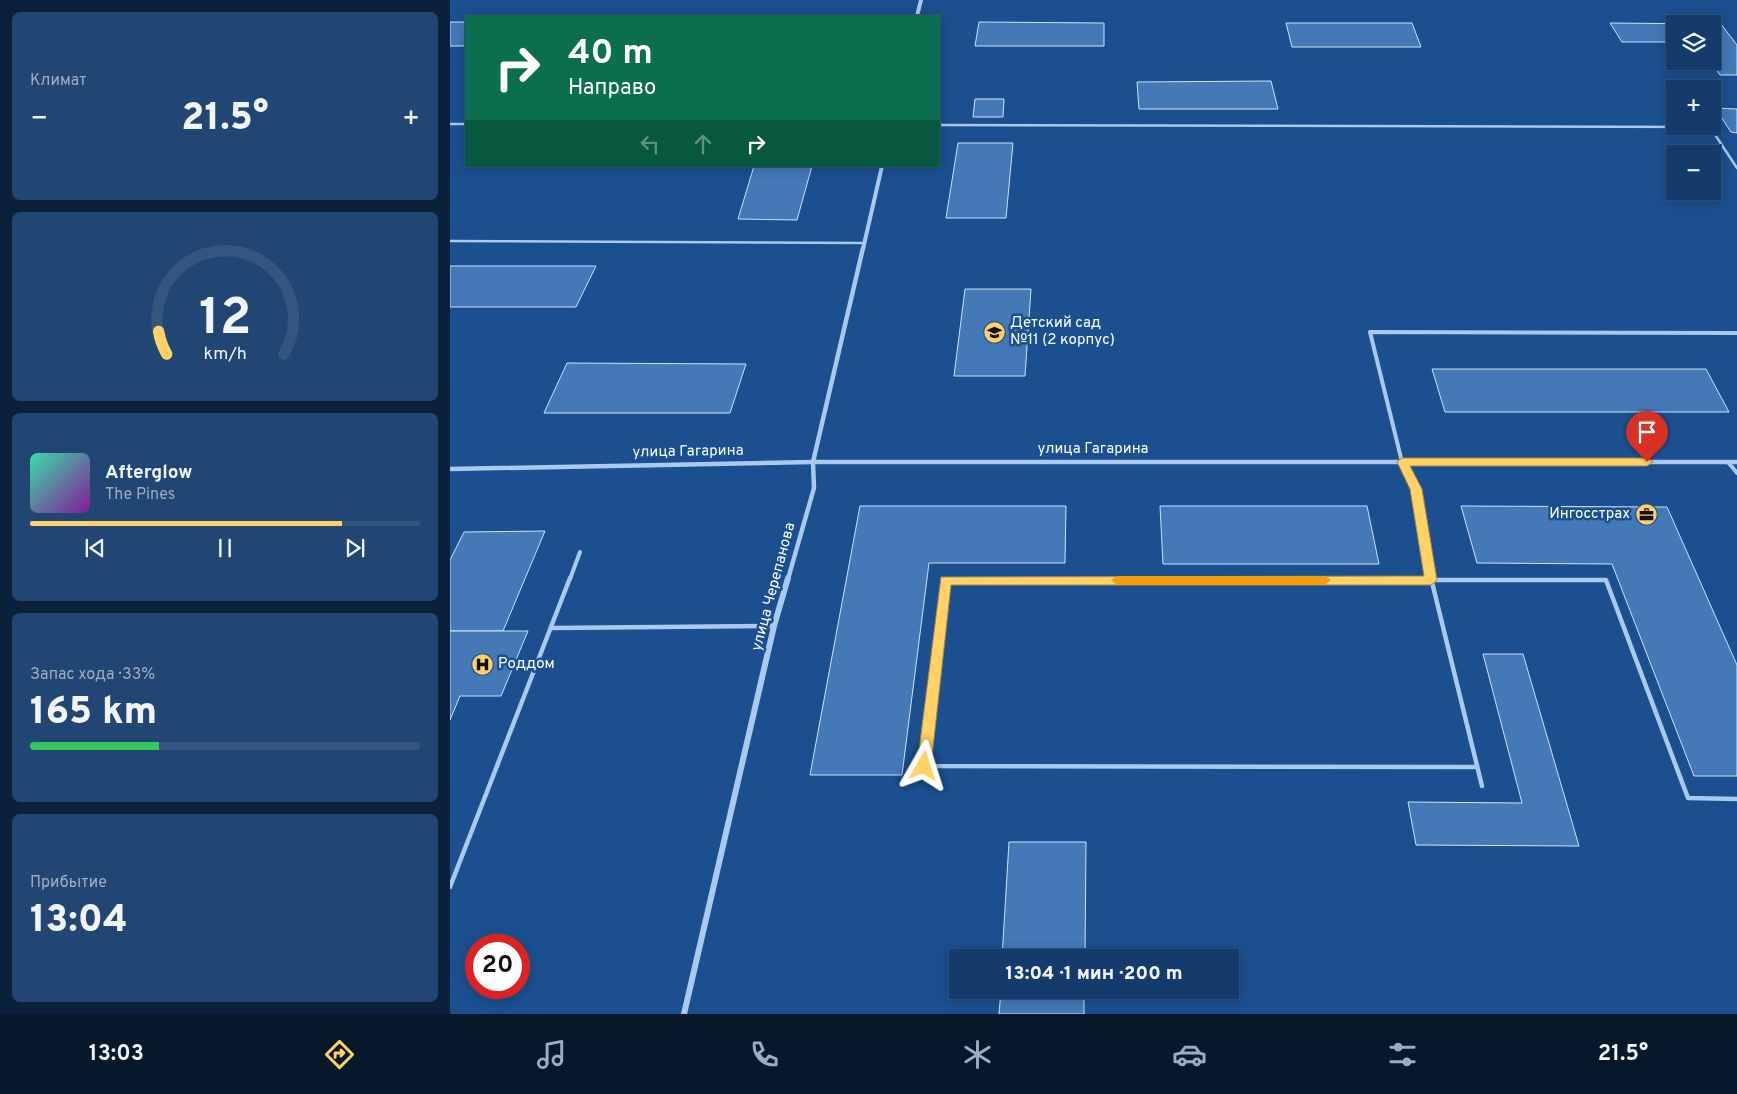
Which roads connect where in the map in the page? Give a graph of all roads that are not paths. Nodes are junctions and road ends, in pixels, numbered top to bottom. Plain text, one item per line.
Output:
1 (921, 0) edge
2 (917, 15) edge
3 (450, 124) edge
4 (465, 124) edge
5 (940, 125) edge
6 (882, 167) edge
7 (1737, 168) edge
8 (450, 241) edge
9 (864, 243) junction
10 (1737, 333) edge
11 (813, 462) junction
12 (1402, 462) junction
13 (1728, 462) junction
14 (1737, 462) edge
15 (450, 469) edge
16 (1737, 473) edge
17 (580, 552) dead end
18 (1431, 580) junction
19 (774, 626) junction
20 (551, 628) junction
21 (1477, 767) junction
22 (1482, 786) dead end
23 (1737, 799) edge
24 (450, 887) edge
25 (684, 1014) edge

1 - 2 street
3 - 4 lane
5 - 7 lane
6 - 9 street, улица Черепанова
8 - 9 lane
9 - 11 street, улица Черепанова
10 - 12 lane
11 - 12 street, улица Гагарина
11 - 15 street, улица Гагарина
11 - 19 street, улица Черепанова
12 - 13 street, улица Гагарина
12 - 18 lane
13 - 14 street, улица Гагарина
13 - 16 lane
17 - 20 lane
18 - 21 lane
18 - 21 lane
18 - 23 lane
19 - 20 lane
19 - 25 street, улица Черепанова
20 - 24 lane
21 - 22 lane

